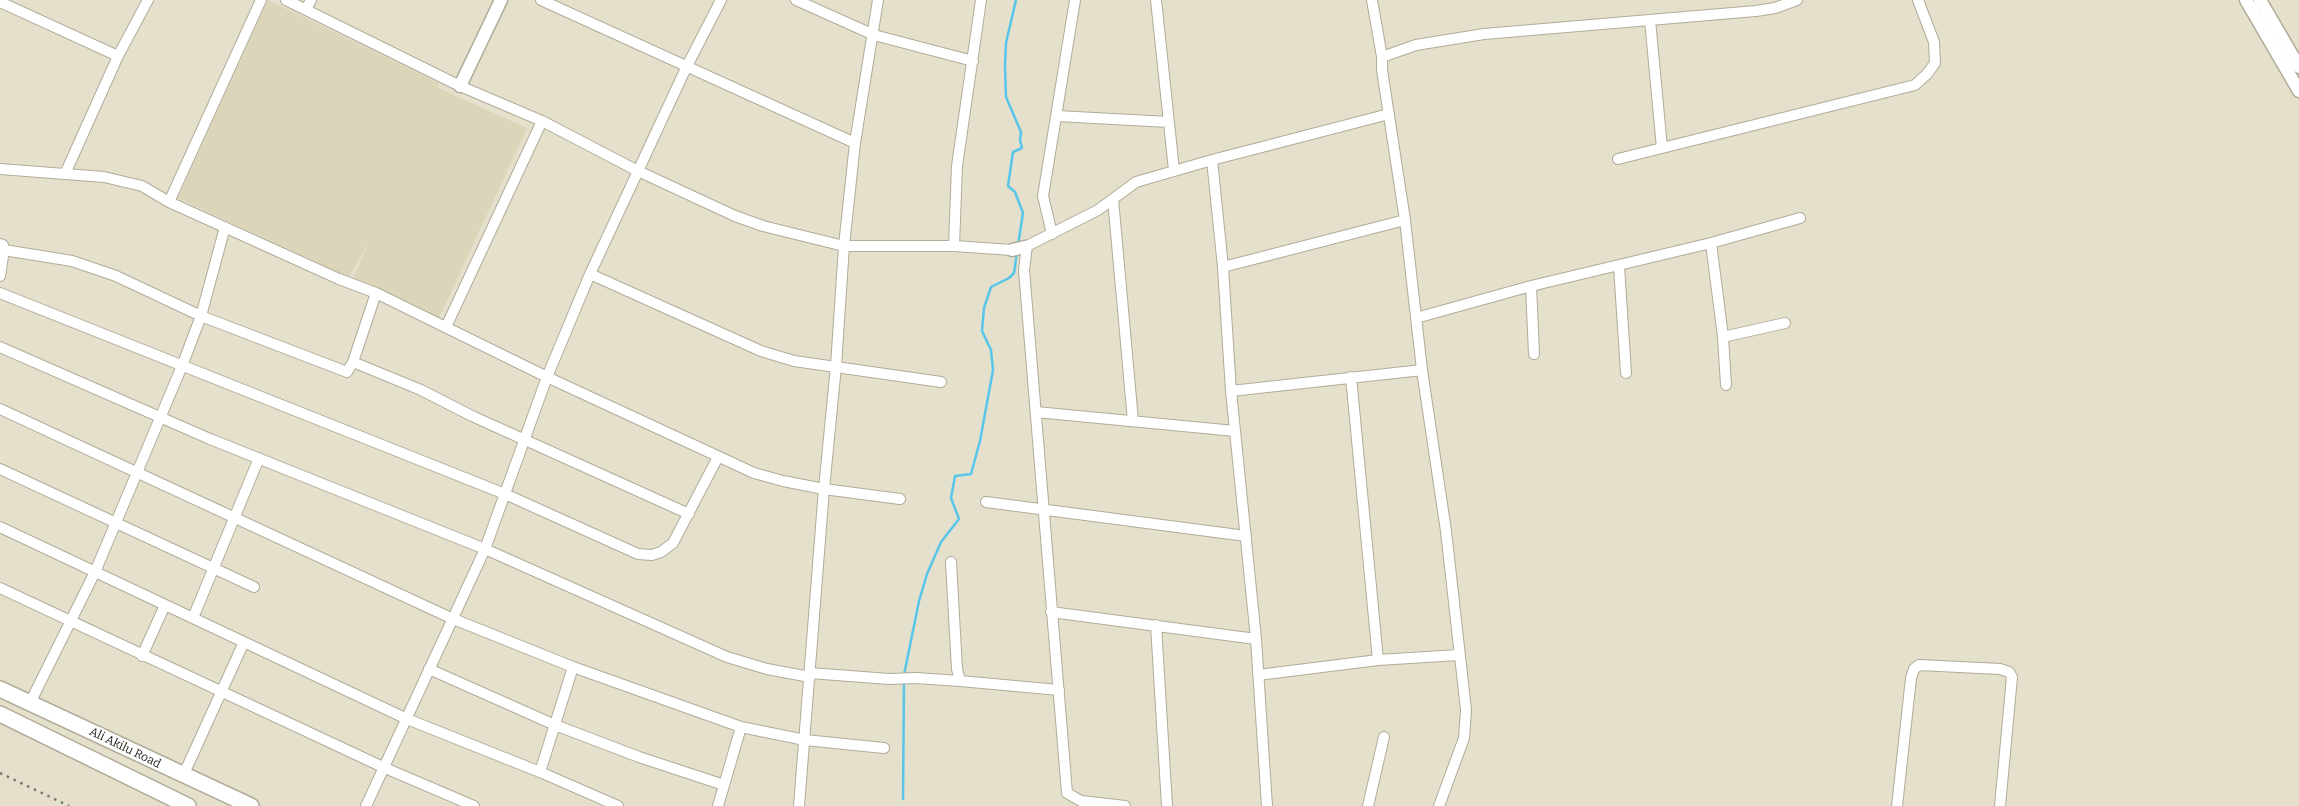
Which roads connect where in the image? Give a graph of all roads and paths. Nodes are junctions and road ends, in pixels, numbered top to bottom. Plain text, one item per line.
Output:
1 (148, 0) edge
2 (261, 0) edge
3 (286, 0) edge
4 (501, 0) edge
5 (542, 0) edge
6 (721, 0) edge
7 (796, 0) edge
8 (878, 0) edge
9 (981, 0) edge
10 (1075, 0) edge
11 (1156, 0) edge
12 (1372, 0) edge
13 (1797, 0) edge
14 (1918, 0) edge
15 (2246, 0) edge
16 (2260, 0) edge
17 (0, 2) edge
18 (308, 5) edge
19 (1650, 20) junction
20 (874, 35) junction
21 (118, 56) junction
22 (1382, 58) junction
23 (973, 61) junction
24 (2299, 67) edge
25 (686, 68) junction
26 (460, 86) junction
27 (2299, 91) edge
28 (1389, 114) junction
29 (1057, 116) junction
30 (542, 121) junction
31 (1169, 122) junction
32 (855, 143) junction
33 (1662, 148) junction
34 (1618, 159) dead end
35 (1212, 160) junction
36 (0, 169) edge
37 (1174, 170) junction
38 (638, 171) junction
39 (65, 174) junction
40 (1112, 198) junction
41 (169, 202) junction
42 (1800, 218) dead end
43 (1405, 220) junction
44 (225, 227) junction
45 (1052, 234) junction
46 (1711, 243) junction
47 (844, 246) junction
48 (954, 246) junction
49 (2, 247) edge
50 (1021, 247) junction
51 (1619, 266) junction
52 (1223, 268) junction
53 (590, 274) junction
54 (0, 276) edge
55 (1531, 286) junction
56 (0, 293) edge
57 (376, 293) junction
58 (201, 316) junction
59 (1416, 318) junction
60 (1785, 323) dead end
61 (446, 327) junction
62 (1723, 337) junction
63 (0, 347) edge
64 (1534, 354) dead end
65 (353, 362) junction
66 (182, 366) junction
67 (836, 366) junction
68 (1422, 370) junction
69 (1626, 373) dead end
70 (547, 377) junction
71 (1351, 377) junction
72 (941, 382) dead end
73 (1726, 385) dead end
74 (1231, 391) junction
75 (0, 409) edge
76 (1036, 412) junction
77 (160, 415) junction
78 (1132, 421) junction
79 (1235, 431) junction
80 (525, 440) junction
81 (718, 457) junction
82 (259, 458) junction
83 (0, 469) edge
84 (138, 471) junction
85 (824, 489) junction
86 (506, 494) junction
87 (900, 499) dead end
88 (986, 502) dead end
89 (1043, 509) junction
90 (690, 514) junction
91 (235, 518) junction
92 (116, 522) junction
93 (0, 527) edge
94 (1246, 536) junction
95 (485, 549) junction
96 (951, 562) dead end
97 (215, 568) junction
98 (95, 572) junction
99 (254, 587) dead end
100 (0, 588) edge
101 (165, 605) junction
102 (1052, 612) junction
103 (193, 618) junction
104 (451, 618) junction
105 (71, 621) junction
106 (1156, 626) junction
107 (1256, 638) junction
108 (244, 642) junction
109 (1458, 655) junction
110 (142, 656) junction
111 (1378, 660) junction
112 (573, 667) junction
113 (429, 670) junction
114 (810, 675) junction
115 (1258, 675) junction
116 (960, 681) junction
117 (0, 689) edge
118 (1059, 690) junction
119 (221, 691) junction
120 (30, 703) junction
121 (0, 714) edge
122 (407, 719) junction
123 (555, 725) junction
124 (741, 727) junction
125 (1384, 736) dead end
126 (805, 740) junction
127 (884, 748) dead end
128 (385, 768) junction
129 (540, 772) junction
130 (183, 776) junction
131 (724, 785) junction
132 (188, 806) edge
133 (251, 806) edge
134 (366, 806) edge
135 (474, 806) edge
136 (618, 806) edge
137 (718, 806) edge
138 (799, 806) edge
139 (1125, 806) edge
140 (1167, 806) edge
141 (1267, 806) edge
142 (1368, 806) edge
143 (1439, 806) edge
144 (1897, 806) edge
145 (2000, 806) edge

1 - 21 street
2 - 41 street
3 - 18 street
4 - 26 street
5 - 25 street
6 - 25 street
7 - 20 street
8 - 20 street
9 - 23 street
10 - 29 street
11 - 31 street
12 - 22 street
13 - 19 street
14 - 33 street
15 - 27 street
16 - 24 street
17 - 21 street
18 - 26 street
19 - 22 street
19 - 33 street
20 - 23 street
20 - 32 street
21 - 39 street
22 - 28 street
23 - 48 street
25 - 32 street
25 - 38 street
26 - 30 street
28 - 35 street
28 - 43 street
29 - 31 street
29 - 45 street
30 - 38 street
30 - 61 street
31 - 37 street
32 - 47 street
33 - 34 street
35 - 37 street
35 - 52 street
36 - 39 street
37 - 40 street
38 - 47 street
38 - 53 street
39 - 41 street
40 - 45 street
40 - 78 street
41 - 44 street
42 - 46 street
43 - 52 street
43 - 59 street
44 - 57 street
44 - 58 street
45 - 50 street
46 - 51 street
46 - 62 street
47 - 48 street
47 - 67 street
48 - 50 street
49 - 54 street
49 - 58 street
50 - 76 street
51 - 55 street
51 - 69 street
52 - 74 street
53 - 67 street
53 - 70 street
55 - 59 street
55 - 64 street
56 - 66 street
57 - 61 street
57 - 65 street
58 - 65 street
58 - 66 street
59 - 68 street
60 - 62 street
61 - 70 street
62 - 73 street
63 - 77 street
65 - 80 street
66 - 77 street
66 - 86 street
67 - 72 street
67 - 85 street
68 - 71 street
68 - 109 street
70 - 80 street
70 - 81 street
71 - 74 street
71 - 111 street
74 - 79 street
75 - 84 street
76 - 78 street
76 - 89 street
77 - 82 street
77 - 84 street
78 - 79 street
79 - 94 street
80 - 86 street
80 - 90 street
81 - 85 street
81 - 90 street
82 - 91 street
82 - 95 street
83 - 92 street
84 - 91 street
84 - 92 street
85 - 87 street
85 - 114 street
86 - 90 street
86 - 95 street
88 - 89 street
89 - 94 street
89 - 102 street
91 - 97 street
91 - 104 street
92 - 97 street
92 - 98 street
93 - 98 street
94 - 107 street
95 - 104 street
95 - 114 street
96 - 116 street
97 - 99 street
97 - 103 street
98 - 101 street
98 - 105 street
100 - 105 street
101 - 103 street
101 - 110 street
102 - 106 street
102 - 118 street
103 - 108 street
104 - 112 street
104 - 113 street
105 - 110 street
105 - 120 street
106 - 107 street
106 - 140 street
107 - 115 street
108 - 119 street
108 - 122 street
109 - 111 street
109 - 143 street
110 - 119 street
111 - 115 street
112 - 123 street
112 - 124 street
113 - 122 street
113 - 123 street
114 - 116 street
114 - 126 street
115 - 141 street
116 - 118 street
117 - 120 main road, Ali Akilu Road
118 - 139 street
119 - 128 street
119 - 130 street
120 - 130 main road, Ali Akilu Road
121 - 132 main road, Ali Akilu Road
122 - 128 street
122 - 129 street
123 - 129 street
123 - 131 street
124 - 126 street
124 - 131 street
125 - 142 street
126 - 127 street
126 - 138 street
128 - 134 street
128 - 135 street
129 - 136 street
130 - 133 main road, Ali Akilu Road
131 - 137 street
144 - 145 street

